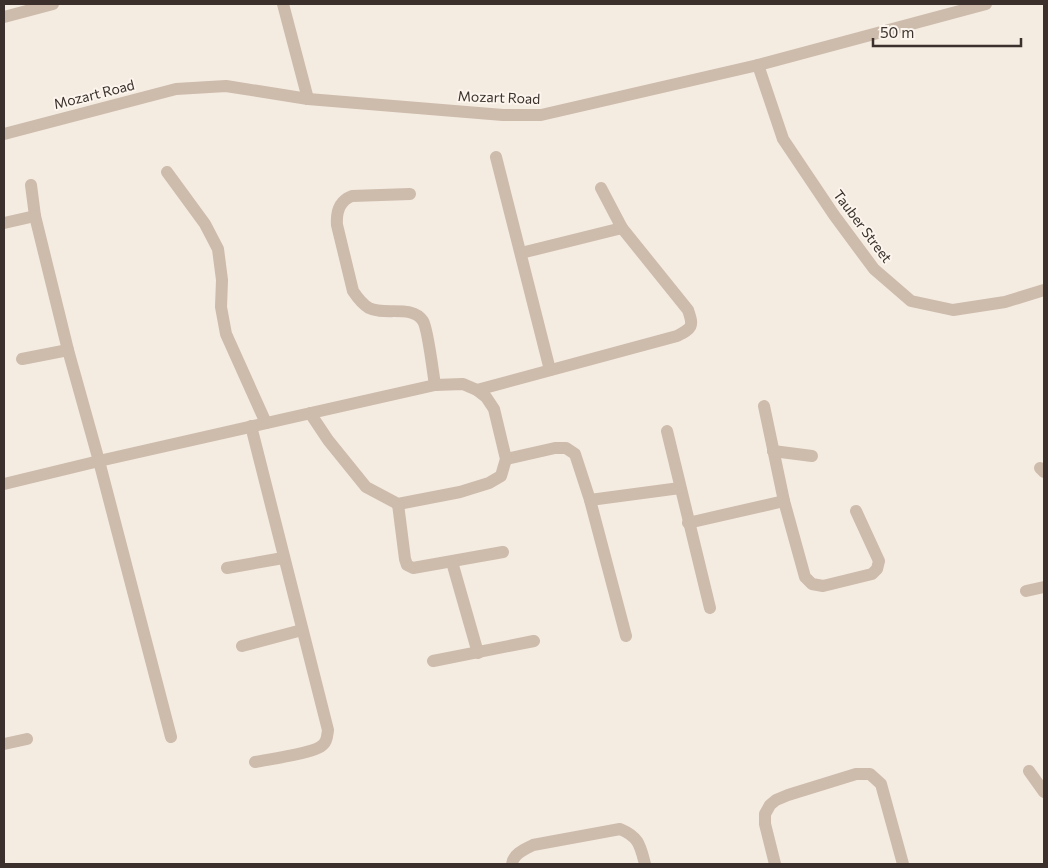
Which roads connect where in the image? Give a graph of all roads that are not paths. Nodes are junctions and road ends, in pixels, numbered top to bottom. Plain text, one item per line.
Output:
1 (53, 4) edge
2 (283, 4) edge
3 (986, 4) edge
4 (31, 7) edge
5 (4, 17) edge
6 (758, 65) junction
7 (308, 98) junction
8 (4, 134) edge
9 (496, 157) dead end
10 (167, 172) dead end
11 (31, 186) dead end
12 (601, 188) dead end
13 (410, 194) dead end
14 (34, 216) junction
15 (4, 223) edge
16 (622, 228) junction
17 (520, 253) junction
18 (1044, 290) edge
19 (68, 350) junction
20 (22, 359) dead end
21 (550, 370) junction
22 (435, 385) junction
23 (477, 390) junction
24 (764, 406) dead end
25 (310, 413) junction
26 (266, 423) junction
27 (251, 426) junction
28 (667, 431) dead end
29 (773, 451) junction
30 (812, 456) dead end
31 (506, 459) junction
32 (98, 460) junction
33 (4, 484) edge
34 (680, 488) junction
35 (590, 500) junction
36 (784, 501) junction
37 (398, 504) junction
38 (856, 511) dead end
39 (688, 523) junction
40 (503, 552) dead end
41 (283, 558) junction
42 (452, 562) junction
43 (228, 568) dead end
44 (1044, 587) edge
45 (1026, 591) dead end
46 (710, 608) dead end
47 (302, 630) junction
48 (626, 636) dead end
49 (534, 641) dead end
50 (242, 646) dead end
51 (478, 652) junction
52 (433, 661) dead end
53 (171, 737) dead end
54 (27, 739) dead end
55 (4, 744) edge
56 (255, 762) dead end
57 (1029, 771) dead end
58 (1044, 792) edge
59 (512, 864) edge
60 (645, 864) edge
61 (775, 864) edge
62 (903, 864) edge

1 - 4 street
2 - 7 street
3 - 6 street, Mozart Road
4 - 5 street
6 - 7 street, Mozart Road
6 - 18 street, Tauber Street
7 - 8 street, Mozart Road
9 - 17 street
10 - 26 street
11 - 14 street
12 - 16 street
13 - 22 street
14 - 15 street
14 - 19 street
16 - 17 street
16 - 21 street
17 - 21 street
19 - 20 street
19 - 32 street
21 - 23 street
22 - 23 street
22 - 25 street
23 - 31 street
24 - 29 street
25 - 26 street
25 - 37 street
26 - 27 street
27 - 32 street
27 - 41 street
28 - 34 street
29 - 30 street
29 - 36 street
31 - 35 street
31 - 37 street
32 - 33 street
32 - 53 street
34 - 35 street
34 - 39 street
35 - 48 street
36 - 38 street
36 - 39 street
37 - 42 street
39 - 46 street
40 - 42 street
41 - 43 street
41 - 47 street
42 - 51 street
44 - 45 street
47 - 50 street
47 - 56 street
49 - 51 street
51 - 52 street
54 - 55 street
57 - 58 street
59 - 60 street
61 - 62 street

